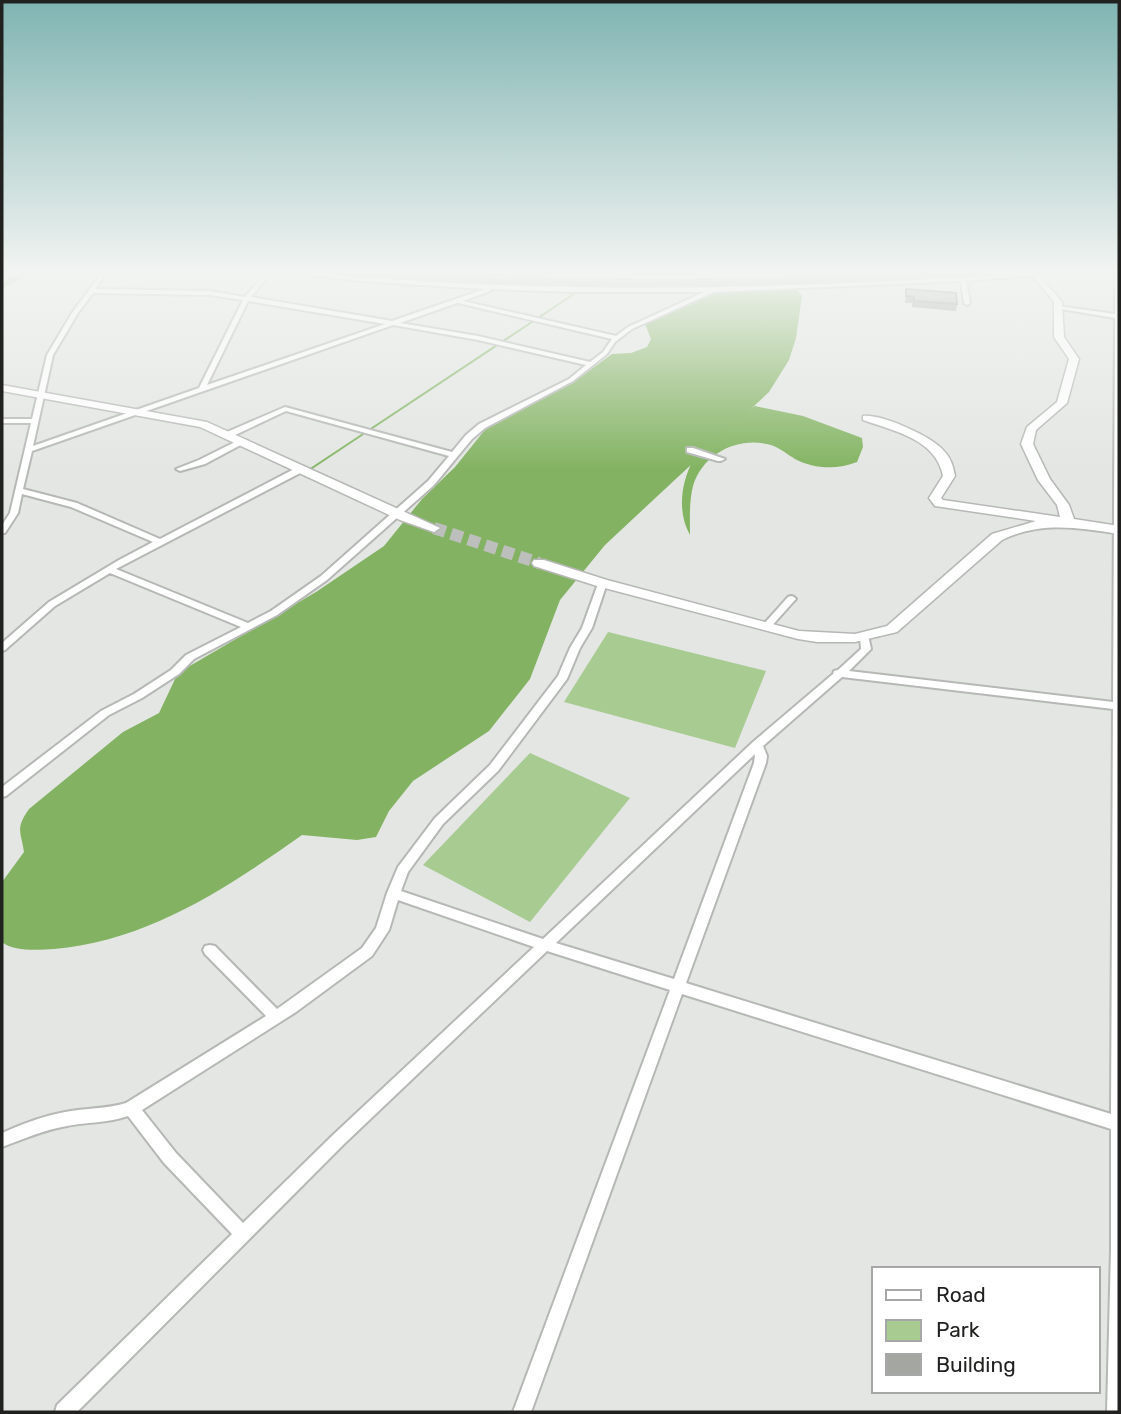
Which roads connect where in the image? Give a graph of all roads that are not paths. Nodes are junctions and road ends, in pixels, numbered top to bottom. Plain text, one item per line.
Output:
1 (62, 337) edge
2 (228, 337) edge
3 (354, 337) edge
4 (467, 337) edge
5 (612, 337) edge
6 (1059, 337) edge
7 (1117, 337) edge
8 (616, 338) joint
9 (591, 364) junction
10 (2, 388) edge
11 (202, 389) junction
12 (40, 394) junction
13 (140, 412) junction
14 (867, 418) dead end
15 (2, 421) edge
16 (34, 421) junction
17 (230, 434) junction
18 (244, 441) junction
19 (28, 450) junction
20 (690, 450) dead end
21 (453, 455) junction
22 (721, 459) dead end
23 (180, 469) dead end
24 (301, 469) junction
25 (20, 491) junction
26 (2, 513) edge
27 (14, 513) junction
28 (395, 515) junction
29 (1068, 522) junction
30 (434, 528) tunnel mouth
31 (1119, 530) edge
32 (2, 531) edge
33 (158, 541) junction
34 (538, 563) tunnel mouth
35 (110, 570) junction
36 (602, 583) junction
37 (791, 599) dead end
38 (248, 626) junction
39 (766, 627) junction
40 (865, 636) junction
41 (2, 648) edge
42 (838, 673) junction
43 (1118, 706) edge
44 (757, 745) junction
45 (2, 793) edge
46 (393, 893) junction
47 (545, 944) junction
48 (210, 950) dead end
49 (680, 985) junction
50 (276, 1017) junction
51 (131, 1108) junction
52 (1119, 1123) edge
53 (2, 1140) edge
54 (242, 1233) junction
55 (64, 1412) edge
56 (522, 1412) edge
57 (1116, 1412) edge

1 - 12 street
2 - 11 street
3 - 11 street
4 - 9 street
5 - 8 street
6 - 29 street
7 - 31 street
8 - 9 street
9 - 21 street
10 - 12 street
11 - 13 street
12 - 13 street
12 - 16 street
13 - 17 street
13 - 19 street
14 - 29 street
15 - 16 street
16 - 19 street
17 - 18 street
17 - 21 street
18 - 23 street
18 - 24 street
19 - 25 street
20 - 22 street
21 - 28 street
24 - 28 street
24 - 33 street
25 - 27 street
25 - 33 street
26 - 27 street
27 - 32 street
28 - 30 street
28 - 38 street
29 - 31 street
29 - 40 street
31 - 43 street
33 - 35 street
34 - 36 street
35 - 38 street
35 - 41 street
36 - 39 street
36 - 46 street
37 - 39 street
38 - 45 street
39 - 40 street
40 - 42 street
42 - 43 street
42 - 44 street
43 - 52 street
44 - 47 street
44 - 49 street
46 - 47 street
46 - 50 street
47 - 49 street
47 - 54 street
48 - 50 street
49 - 52 street
49 - 56 street
50 - 51 street
51 - 53 street
51 - 54 street
52 - 57 street
54 - 55 street

